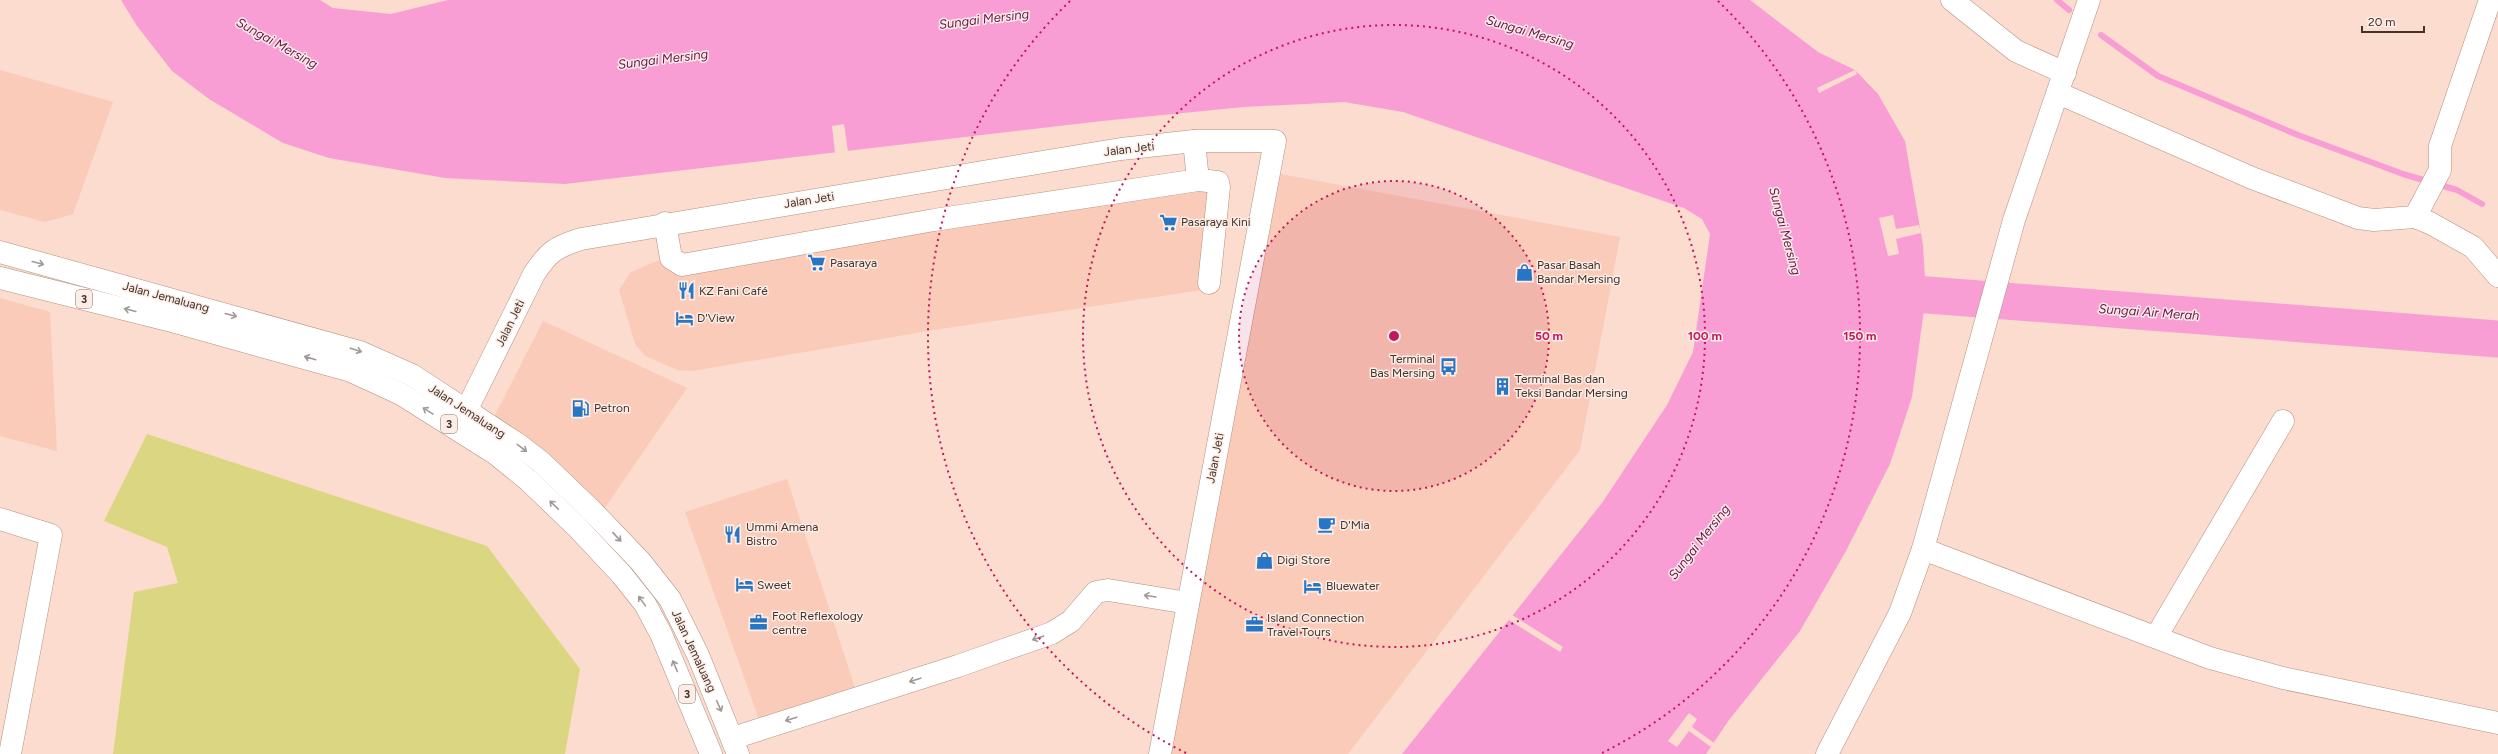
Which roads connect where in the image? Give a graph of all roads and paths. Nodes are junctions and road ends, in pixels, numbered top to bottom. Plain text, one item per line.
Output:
1 (1952, 0) edge
2 (2089, 0) edge
3 (2490, 0) edge
4 (2062, 83) junction
5 (1194, 141) junction
6 (1198, 180) junction
7 (2415, 217) junction
8 (665, 223) junction
9 (0, 252) edge
10 (2498, 276) edge
11 (0, 278) edge
12 (1209, 283) dead end
13 (466, 411) junction
14 (2282, 421) dead end
15 (0, 519) edge
16 (1923, 549) junction
17 (1188, 603) junction
18 (2156, 637) junction
19 (2498, 722) edge
20 (735, 746) edge
21 (10, 754) edge
22 (711, 754) edge
23 (1160, 754) edge
24 (1827, 754) edge

1 - 4 main road
2 - 4 main road
3 - 7 main road
4 - 7 main road
4 - 16 main road
5 - 6 main road
5 - 8 main road, Jalan Jeti
5 - 17 main road, Jalan Jeti
6 - 8 main road
6 - 12 main road
7 - 10 main road
8 - 13 main road, Jalan Jeti
9 -> 13 main road, Jalan Jemaluang / 3
22 -> 11 main road, Jalan Jemaluang / 3
13 -> 20 main road, Jalan Jemaluang / 3
14 - 18 main road
15 - 21 main road
16 - 18 main road
16 - 24 main road
17 -> 20 main road
17 - 23 main road, Jalan Jeti
18 - 19 main road

